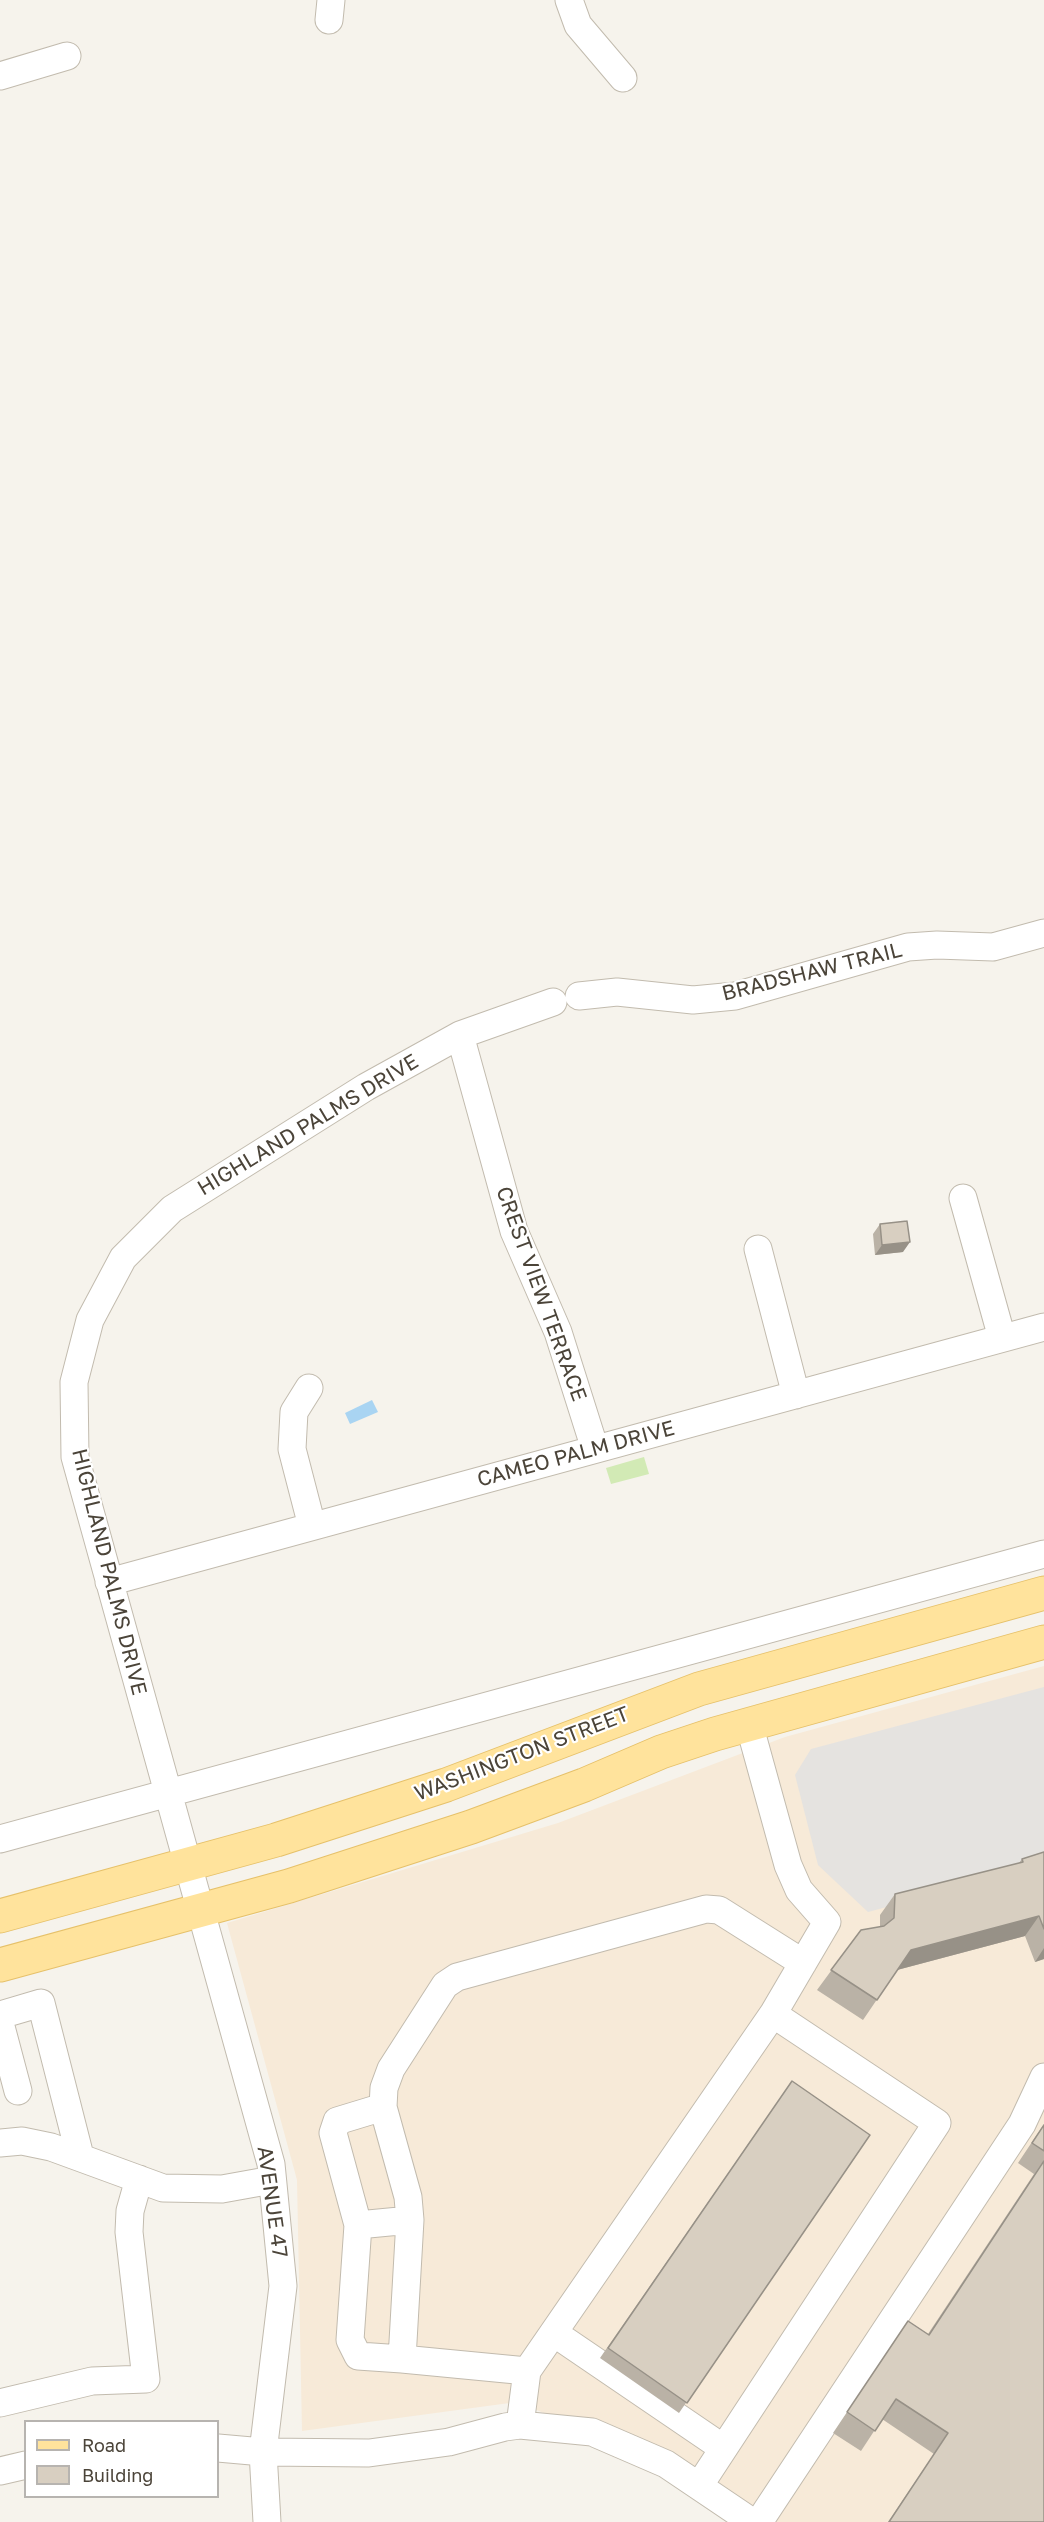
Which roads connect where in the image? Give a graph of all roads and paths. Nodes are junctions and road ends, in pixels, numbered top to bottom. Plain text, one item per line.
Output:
1 (569, 0) edge
2 (66, 56) dead end
3 (0, 76) edge
4 (623, 78) dead end
5 (1044, 933) edge
6 (566, 999) joint
7 (460, 1035) junction
8 (963, 1198) dead end
9 (758, 1249) dead end
10 (1044, 1327) edge
11 (1002, 1338) junction
12 (309, 1388) dead end
13 (796, 1395) junction
14 (595, 1449) junction
15 (312, 1526) junction
16 (1044, 1554) edge
17 (109, 1582) junction
18 (1044, 1593) edge
19 (1044, 1642) edge
20 (789, 1664) junction
21 (749, 1724) junction
22 (168, 1794) junction
23 (0, 1839) edge
24 (194, 1888) junction
25 (0, 1916) edge
26 (803, 1964) junction
27 (0, 1965) edge
28 (773, 2014) junction
29 (0, 2015) edge
30 (0, 2023) edge
31 (1044, 2077) edge
32 (62, 2080) junction
33 (9, 2093) edge
34 (383, 2107) junction
35 (0, 2143) edge
36 (80, 2156) junction
37 (139, 2178) junction
38 (272, 2180) junction
39 (410, 2220) junction
40 (358, 2225) junction
41 (554, 2333) junction
42 (402, 2359) junction
43 (527, 2371) junction
44 (0, 2403) edge
45 (520, 2425) junction
46 (219, 2448) edge
47 (723, 2448) junction
48 (263, 2451) junction
49 (24, 2465) edge
50 (0, 2471) edge
51 (699, 2486) junction
52 (267, 2522) edge
53 (752, 2522) edge
54 (759, 2522) edge

1 - 4 street
2 - 3 street
5 - 6 street, BRADSHAW TRAIL
6 - 7 street, HIGHLAND PALMS DRIVE
7 - 14 street, CREST VIEW TERRACE
7 - 17 street, HIGHLAND PALMS DRIVE
8 - 11 street
9 - 13 street
10 - 11 street, CAMEO PALM DRIVE
11 - 13 street, CAMEO PALM DRIVE
12 - 15 street
13 - 14 street, CAMEO PALM DRIVE
14 - 15 street, CAMEO PALM DRIVE
15 - 17 street, CAMEO PALM DRIVE
16 - 22 street
17 - 22 street, HIGHLAND PALMS DRIVE
18 - 20 main road, WASHINGTON STREET
19 - 21 main road, WASHINGTON STREET
20 - 21 main road
20 - 24 main road, WASHINGTON STREET
21 - 24 main road, WASHINGTON STREET
21 - 26 street
22 - 23 street
22 - 24 street, HIGHLAND PALMS DRIVE
24 - 25 main road, WASHINGTON STREET
24 - 27 main road, WASHINGTON STREET
24 - 38 street, AVENUE 47
26 - 28 street
26 - 34 street
28 - 41 street
28 - 47 street
29 - 32 street
30 - 33 street
31 - 54 street
32 - 33 street
32 - 36 street
34 - 39 street
34 - 40 street
35 - 36 street
36 - 37 street
37 - 38 street
37 - 44 street
38 - 48 street, AVENUE 47
39 - 40 street
39 - 42 street
40 - 42 street
41 - 43 street
41 - 47 street
42 - 43 street
43 - 45 street
45 - 48 street
45 - 51 street
46 - 48 street
47 - 51 street
48 - 52 street, AVENUE 47
49 - 50 street
51 - 53 street

